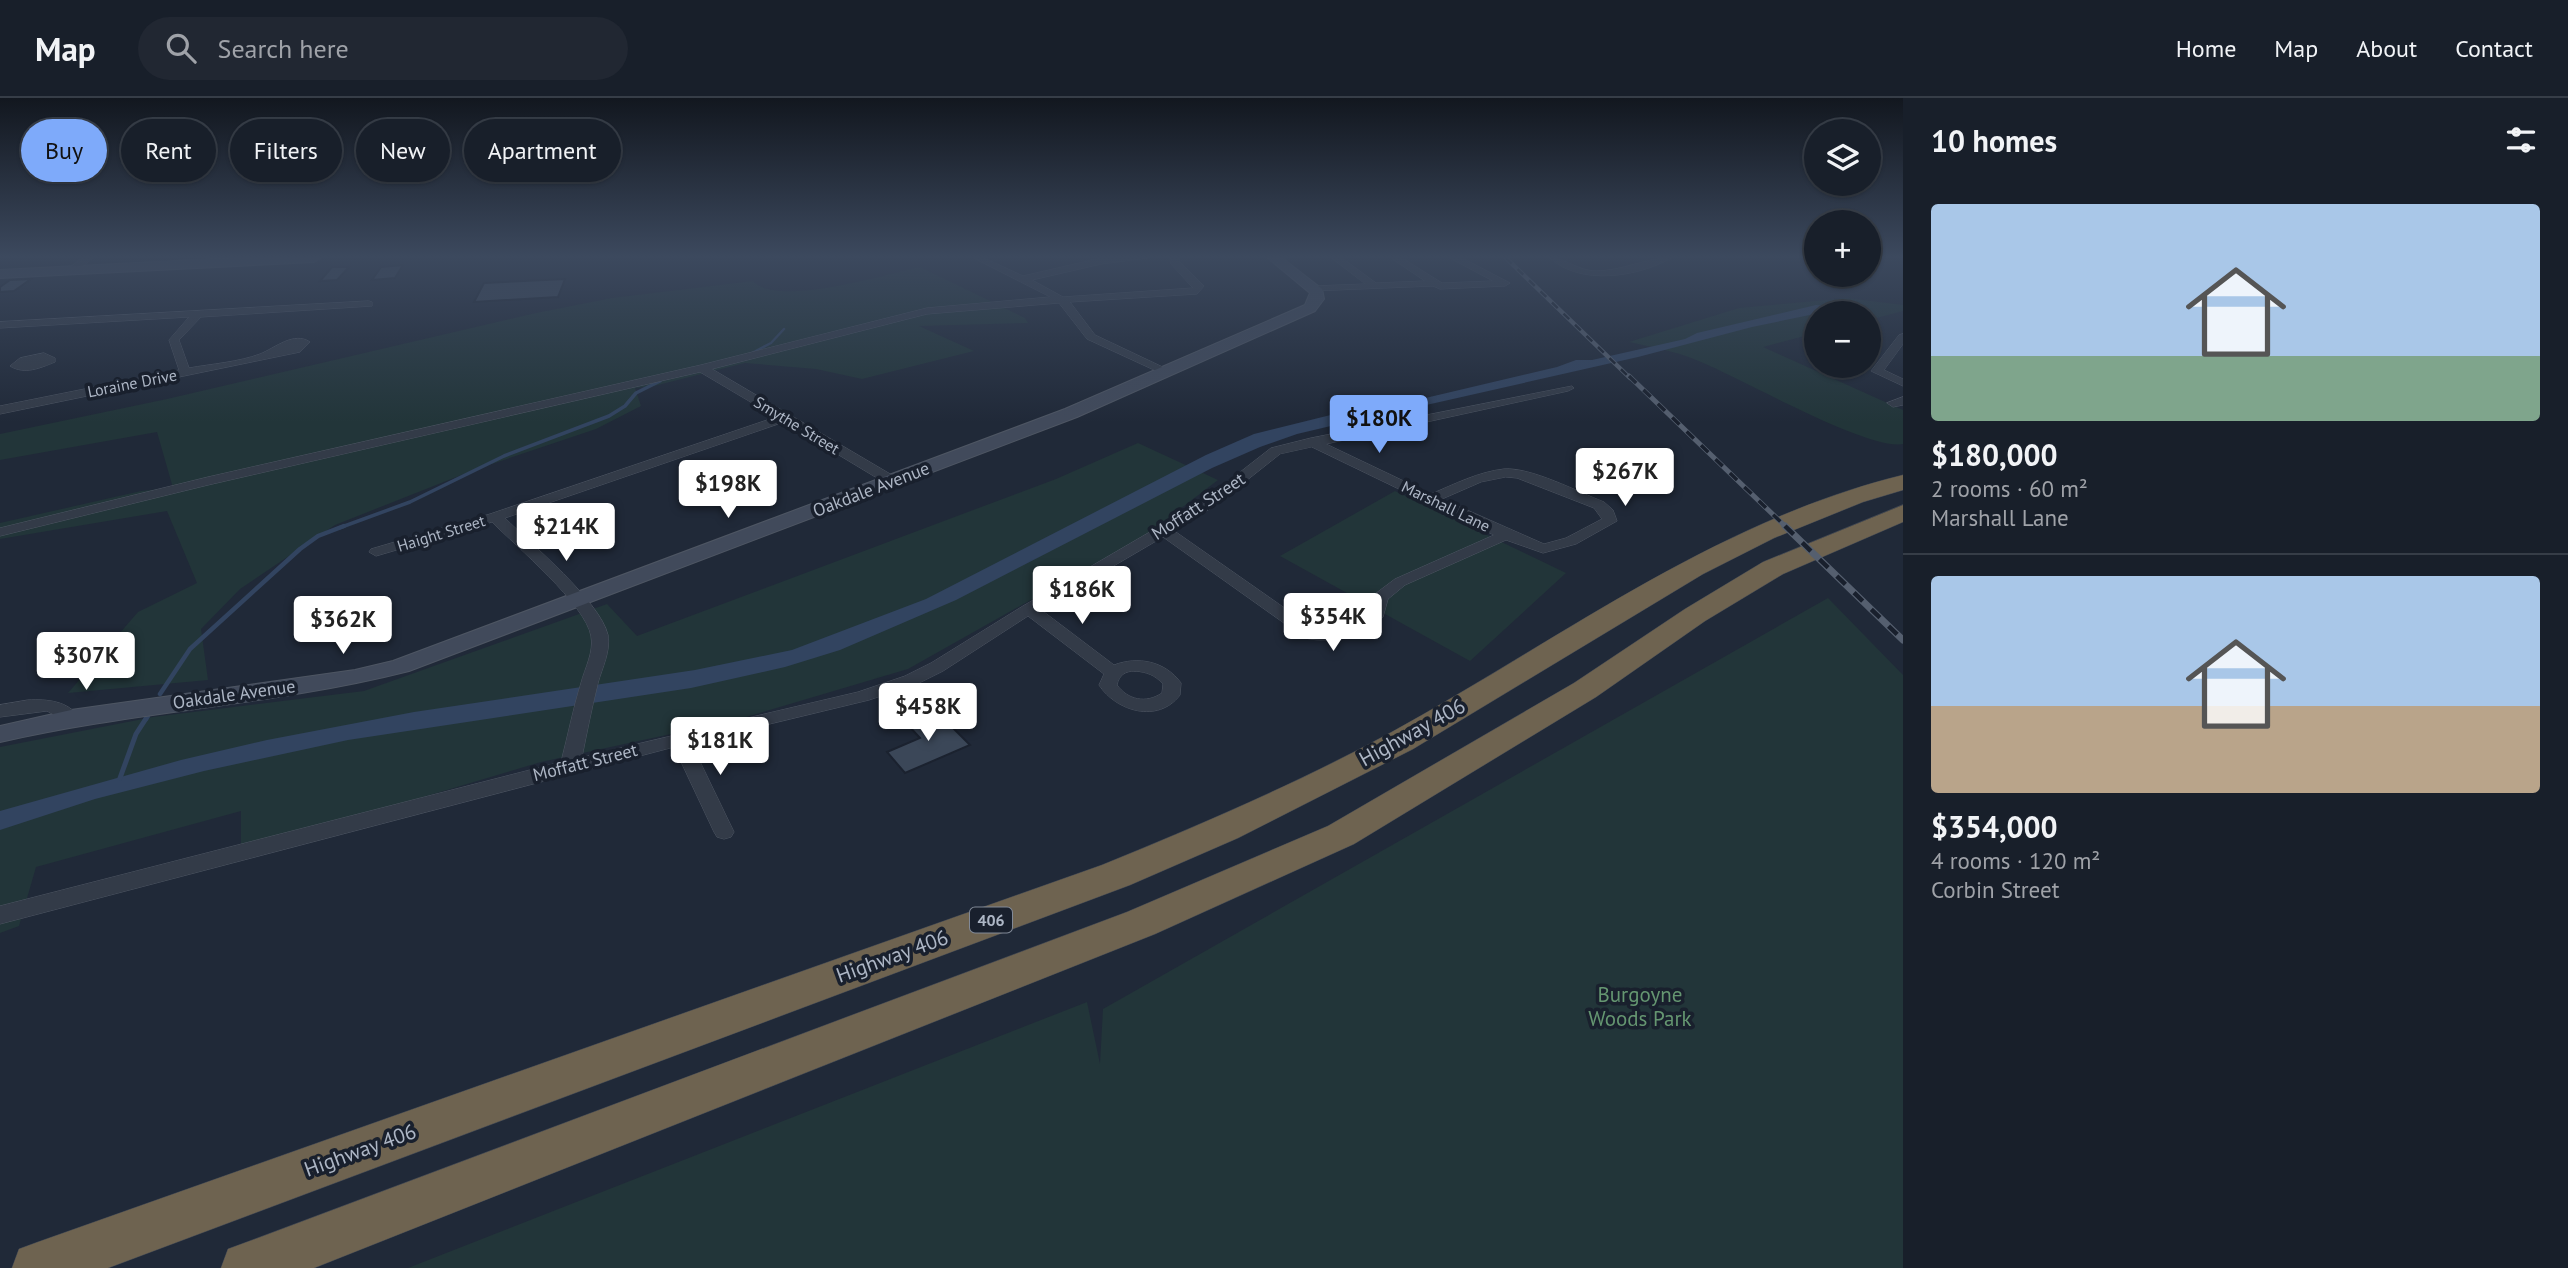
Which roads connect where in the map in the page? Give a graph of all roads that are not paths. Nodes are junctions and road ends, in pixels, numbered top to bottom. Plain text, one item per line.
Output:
1 (222, 313) edge
2 (925, 313) edge
3 (1071, 313) edge
4 (1300, 313) edge
5 (198, 314) junction
6 (0, 325) edge
7 (1903, 337) edge
8 (264, 356) dead end
9 (16, 364) dead end
10 (0, 366) edge
11 (702, 368) junction
12 (185, 372) junction
13 (1165, 372) junction
14 (1903, 383) edge
15 (1568, 388) dead end
16 (0, 410) edge
17 (784, 418) junction
18 (1311, 442) junction
19 (892, 481) junction
20 (1903, 482) edge
21 (1431, 499) junction
22 (1903, 513) edge
23 (495, 517) junction
24 (1163, 530) junction
25 (0, 532) edge
26 (1506, 535) junction
27 (376, 552) dead end
28 (578, 598) junction
29 (1029, 609) junction
30 (1113, 673) dead end
31 (0, 711) edge
32 (71, 718) junction
33 (0, 734) edge
34 (680, 739) junction
35 (570, 766) junction
36 (724, 832) dead end
37 (0, 915) edge
38 (37, 1268) edge
39 (247, 1268) edge

1 - 5 street
2 - 11 street
3 - 13 street
4 - 13 street, Oakdale Avenue
5 - 6 street
5 - 12 street
7 - 14 street
8 - 12 street, Loraine Drive
9 - 10 street
11 - 17 street, Smythe Street
11 - 25 street
12 - 16 street, Loraine Drive
13 - 19 street, Oakdale Avenue
15 - 18 street, Moffatt Street
17 - 19 street, Smythe Street
17 - 23 street, Haight Street
18 - 21 street, Marshall Lane
18 - 24 street, Moffatt Street
19 - 28 street, Oakdale Avenue
20 - 38 highway, Highway 406 / 406
21 - 26 street, Marshall Lane
21 - 26 street, Marshall Lane
22 - 39 highway
23 - 27 street, Haight Street
23 - 28 street
24 - 26 street
24 - 29 street, Moffatt Street
28 - 32 street, Oakdale Avenue
28 - 35 street
29 - 30 street
29 - 34 street, Moffatt Street
31 - 32 street
32 - 33 street
34 - 35 street, Moffatt Street
34 - 36 street
35 - 37 street, Moffatt Street

